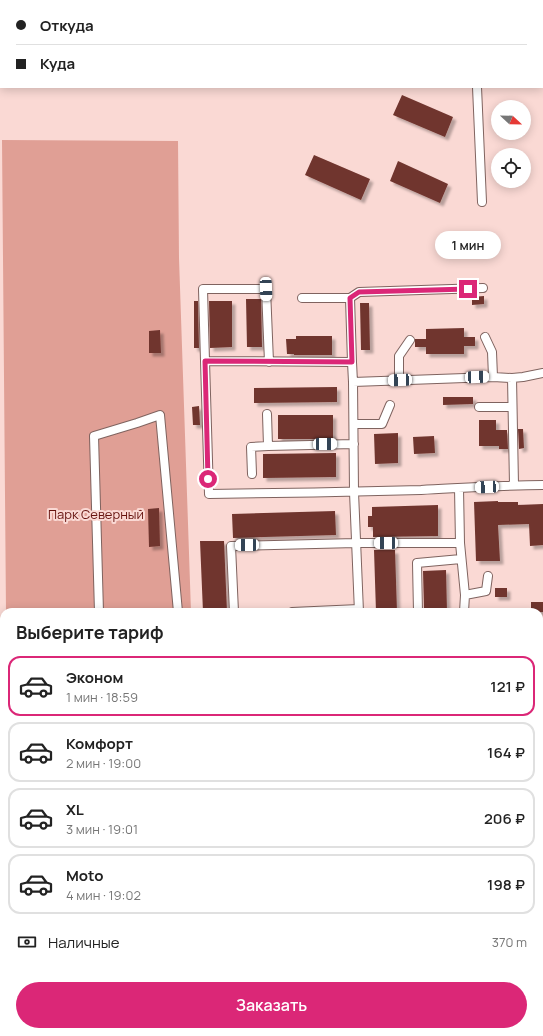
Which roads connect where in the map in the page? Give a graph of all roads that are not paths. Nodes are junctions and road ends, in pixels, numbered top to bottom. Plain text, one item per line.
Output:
1 (477, 88) edge
2 (482, 202) dead end
3 (483, 288) dead end
4 (302, 298) dead end
5 (350, 298) junction
6 (485, 337) dead end
7 (410, 340) dead end
8 (205, 361) junction
9 (269, 362) junction
10 (352, 362) junction
11 (543, 373) edge
12 (493, 377) junction
13 (399, 378) dead end
14 (512, 378) junction
15 (354, 382) junction
16 (390, 405) dead end
17 (479, 407) dead end
18 (512, 407) junction
19 (268, 414) dead end
20 (354, 424) junction
21 (354, 444) junction
22 (268, 446) junction
23 (252, 474) dead end
24 (514, 485) junction
25 (543, 485) edge
26 (459, 488) junction
27 (354, 492) junction
28 (356, 543) junction
29 (460, 543) junction
30 (461, 559) junction
31 (488, 576) dead end
32 (465, 595) junction
33 (99, 608) edge
34 (178, 608) edge
35 (234, 608) edge
36 (359, 608) edge
37 (418, 608) edge
38 (464, 608) edge

1 - 2 street
3 - 5 street
4 - 5 street
5 - 10 street
6 - 12 street
7 - 13 street
8 - 9 street
8 - 9 street
8 - 27 street
9 - 10 street
10 - 15 street
11 - 14 street
12 - 14 street
12 - 15 street
14 - 18 street
15 - 20 street
16 - 20 street
17 - 18 street
18 - 24 street
19 - 22 street
20 - 21 street
21 - 22 street
21 - 27 street
22 - 23 street
24 - 25 street
24 - 26 street
26 - 27 street
26 - 29 street
27 - 28 street
28 - 29 street
28 - 35 street
28 - 36 street
29 - 30 street
30 - 32 street
30 - 37 street
31 - 32 street
32 - 38 street
33 - 34 street

